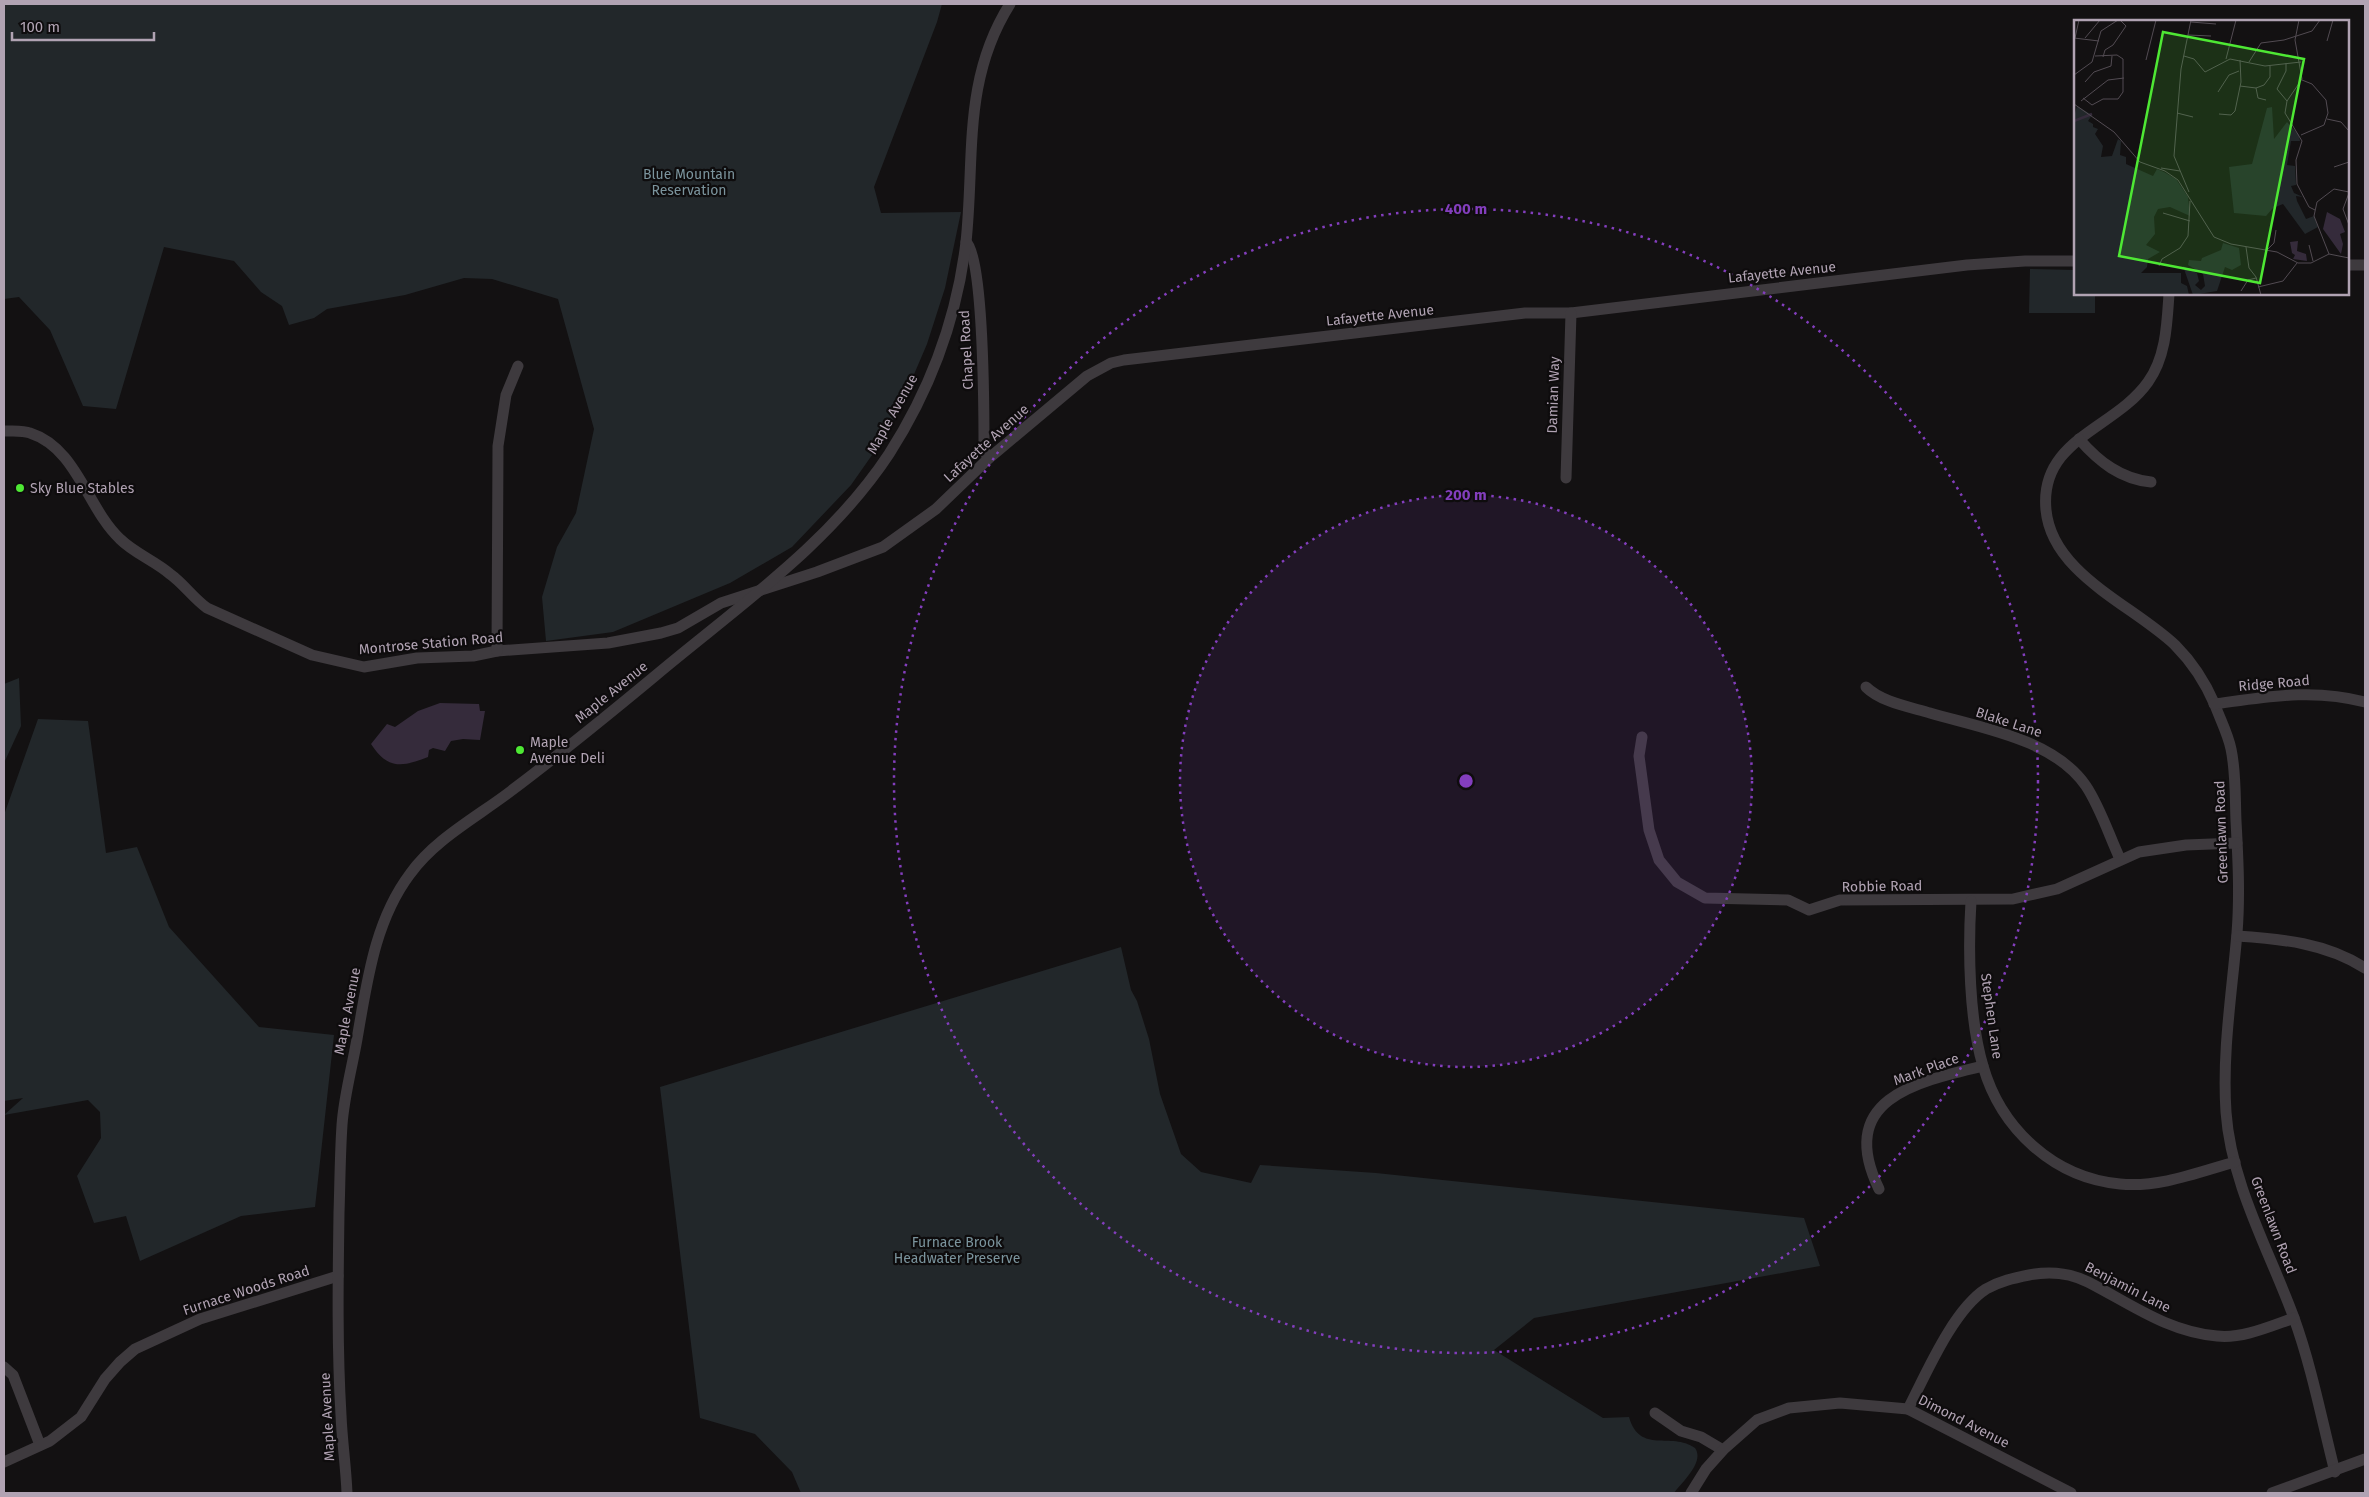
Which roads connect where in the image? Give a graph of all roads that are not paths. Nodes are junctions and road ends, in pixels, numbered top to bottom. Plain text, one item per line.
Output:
1 (1010, 4) edge
2 (966, 242) junction
3 (2074, 260) edge
4 (2349, 265) edge
5 (2365, 265) edge
6 (2169, 295) edge
7 (1571, 313) junction
8 (518, 366) dead end
9 (4, 431) edge
10 (2079, 439) junction
11 (988, 459) junction
12 (1566, 478) dead end
13 (2151, 482) dead end
14 (759, 592) junction
15 (497, 651) junction
16 (1866, 688) dead end
17 (2365, 702) edge
18 (2214, 704) junction
19 (1642, 737) dead end
20 (2238, 843) junction
21 (2120, 859) junction
22 (1971, 901) junction
23 (2237, 936) junction
24 (2365, 968) edge
25 (1983, 1066) junction
26 (2235, 1162) junction
27 (1880, 1189) dead end
28 (338, 1276) junction
29 (2294, 1318) junction
30 (4, 1367) edge
31 (1908, 1409) junction
32 (1655, 1413) dead end
33 (40, 1445) junction
34 (1723, 1450) junction
35 (2365, 1459) edge
36 (4, 1462) edge
37 (2335, 1472) junction
38 (347, 1493) edge
39 (1691, 1493) edge
40 (2071, 1493) edge
41 (2272, 1493) edge

1 - 2 street, Maple Avenue
2 - 11 street, Chapel Road
2 - 14 street, Maple Avenue
3 - 7 street, Lafayette Avenue
4 - 5 street
6 - 10 street, Greenlawn Road
7 - 11 street, Lafayette Avenue
7 - 12 street, Damian Way
8 - 15 street
9 - 15 street, Montrose Station Road
10 - 13 street
10 - 18 street, Greenlawn Road
11 - 14 street, Lafayette Avenue
14 - 15 street, Montrose Station Road
14 - 28 street, Maple Avenue
16 - 21 street, Blake Lane
17 - 18 street, Ridge Road
18 - 20 street, Greenlawn Road
19 - 22 street, Robbie Road
20 - 21 street, Robbie Road
20 - 23 street, Greenlawn Road
21 - 22 street, Robbie Road
22 - 25 street, Stephen Lane
23 - 24 street
23 - 26 street, Greenlawn Road
25 - 26 street, Stephen Lane
25 - 27 street, Mark Place
26 - 29 street, Greenlawn Road
28 - 33 street, Furnace Woods Road
28 - 38 street, Maple Avenue
29 - 31 street, Benjamin Lane
29 - 37 street, Greenlawn Road
30 - 33 street
31 - 34 street, Dimond Avenue
31 - 40 street, Dimond Avenue
32 - 34 street
33 - 36 street, Furnace Woods Road
34 - 39 street, Dimond Avenue
35 - 37 street
37 - 41 street

